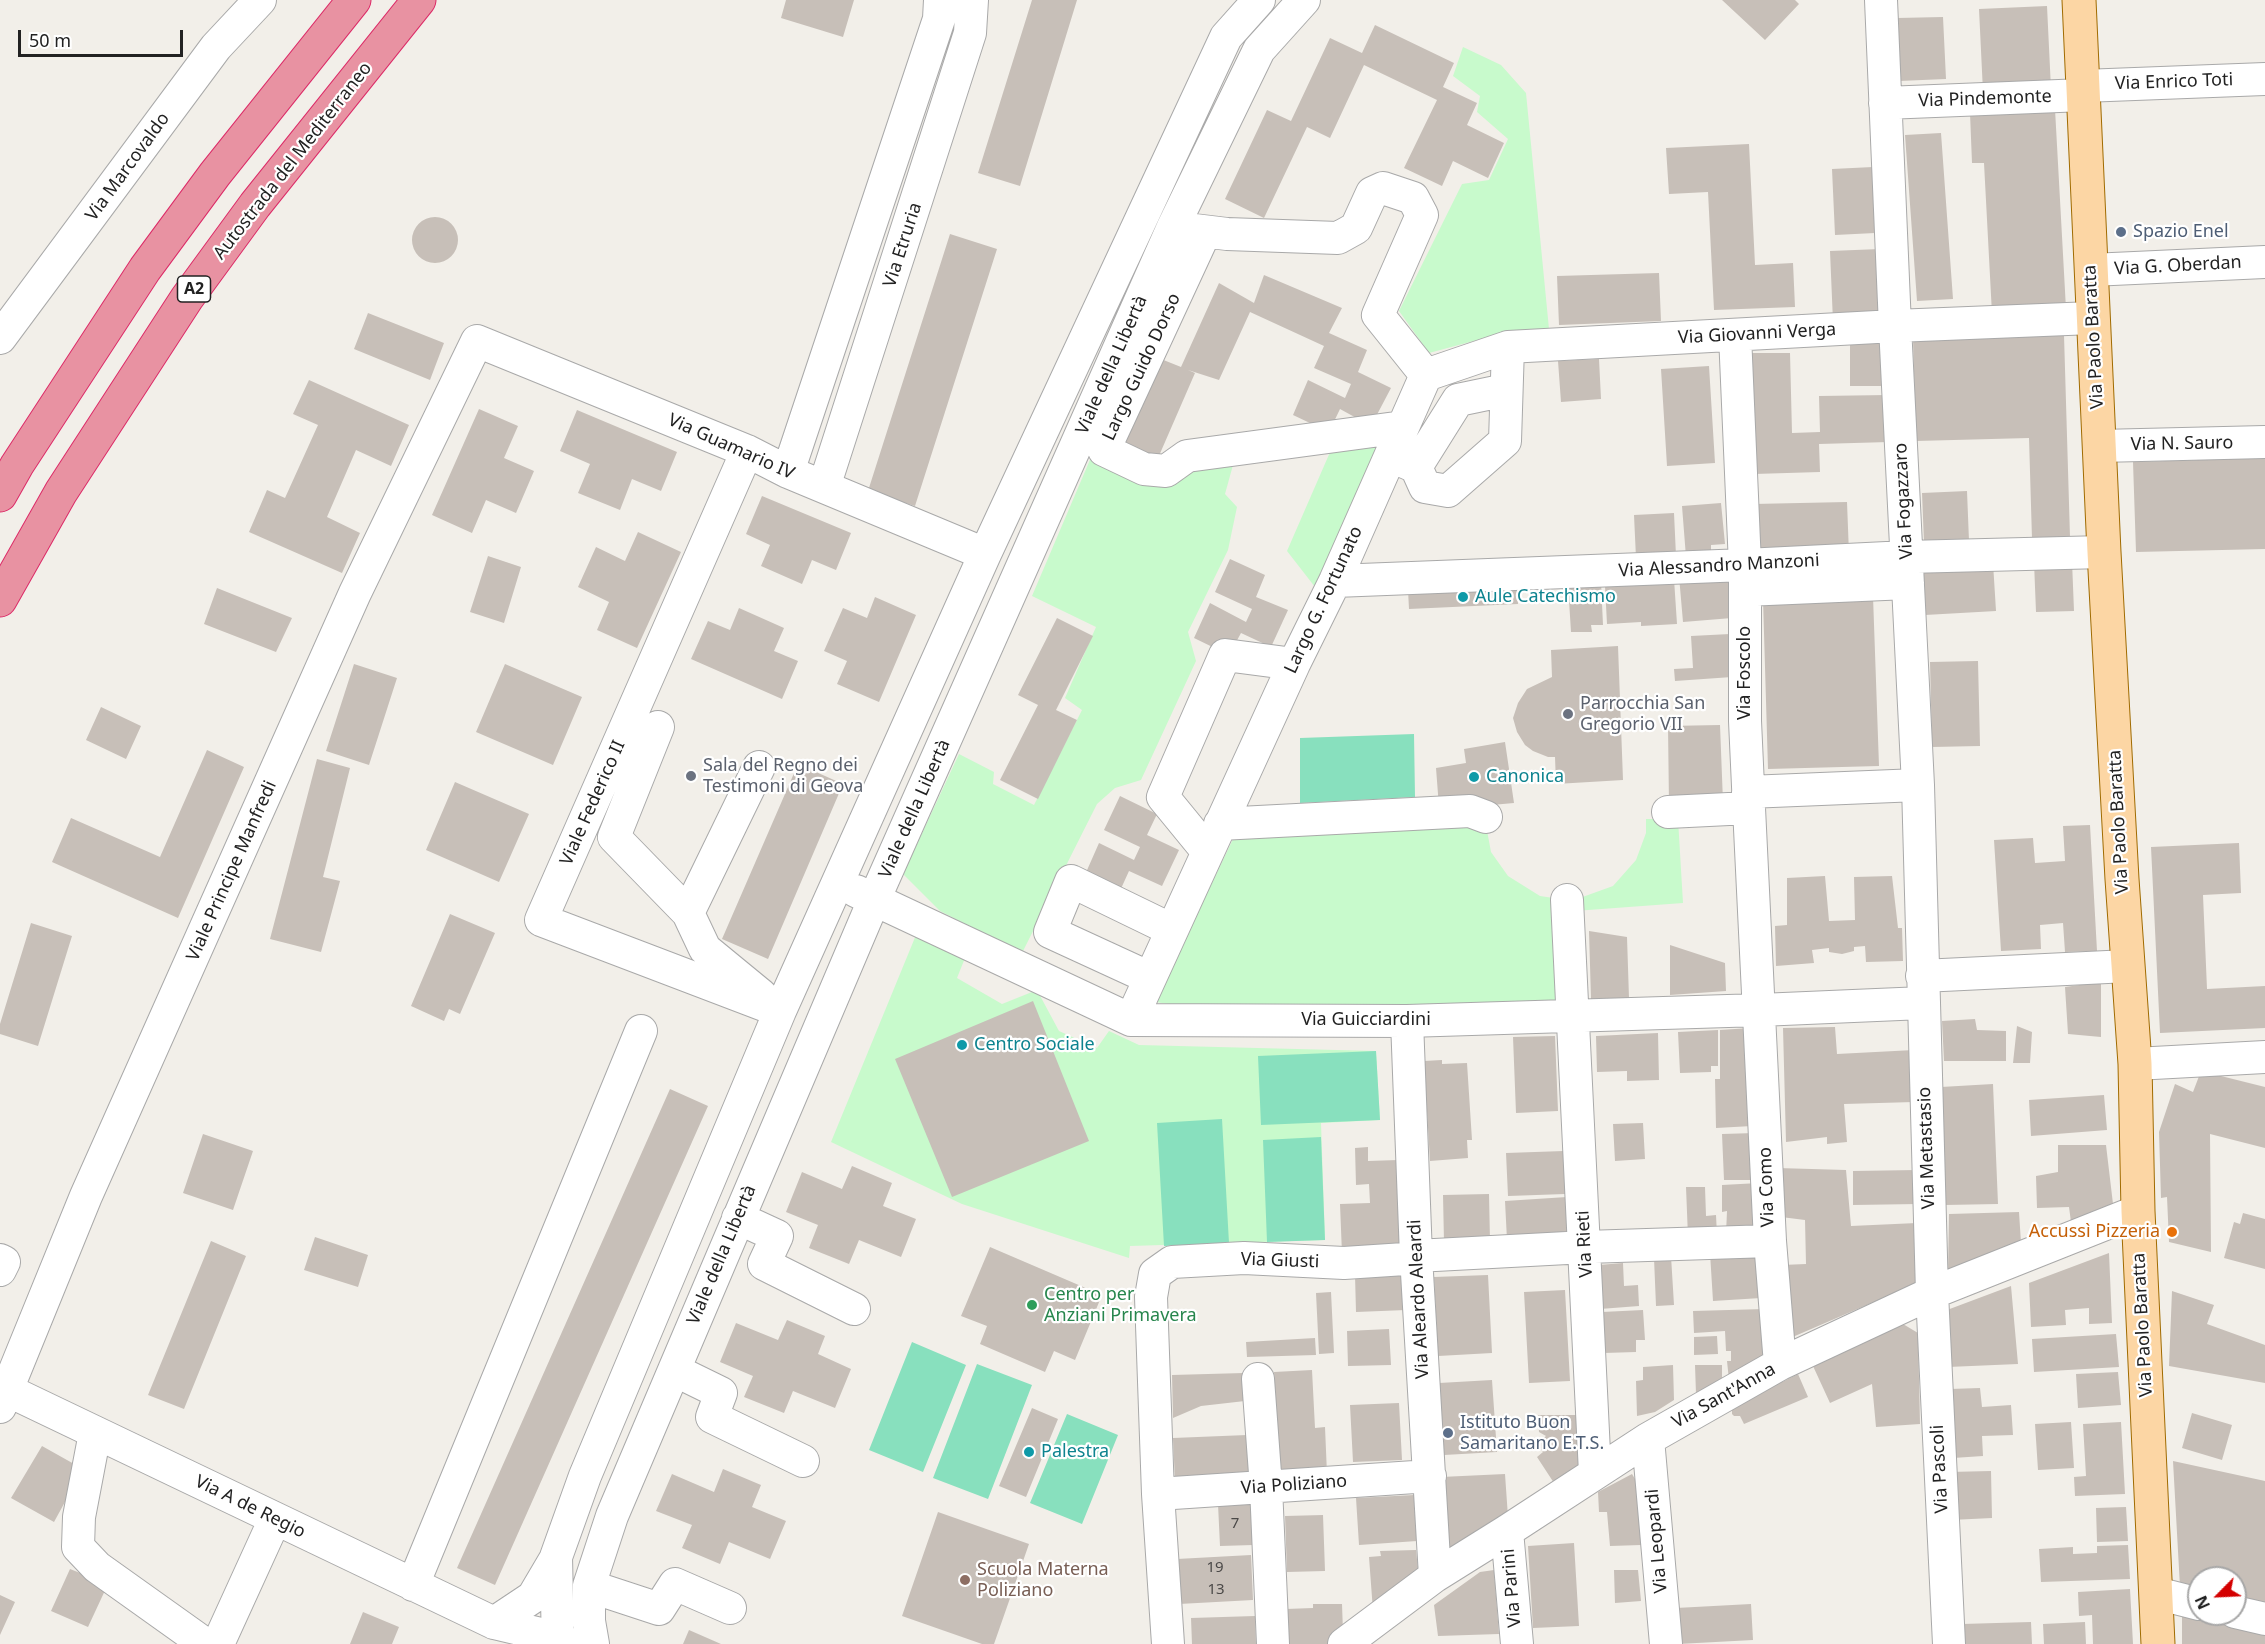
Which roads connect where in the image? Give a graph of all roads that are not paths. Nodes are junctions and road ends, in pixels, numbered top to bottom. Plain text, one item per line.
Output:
1 (260, 0) edge
2 (354, 0) edge
3 (419, 0) edge
4 (940, 0) edge
5 (972, 0) edge
6 (1259, 0) edge
7 (1304, 0) edge
8 (1881, 0) edge
9 (2079, 0) edge
10 (2265, 79) edge
11 (2084, 91) junction
12 (1885, 103) junction
13 (1173, 227) junction
14 (1205, 232) junction
15 (2265, 262) edge
16 (2091, 270) junction
17 (2092, 318) junction
18 (1895, 326) junction
19 (1736, 335) junction
20 (0, 338) edge
21 (477, 341) joint
22 (1508, 347) junction
23 (1426, 375) junction
24 (1506, 390) junction
25 (1403, 427) junction
26 (2265, 442) edge
27 (2100, 446) junction
28 (747, 451) junction
29 (1403, 461) junction
30 (788, 472) junction
31 (824, 487) junction
32 (0, 495) edge
33 (2104, 552) junction
34 (985, 554) junction
35 (1908, 570) junction
36 (1745, 578) junction
37 (1335, 581) junction
38 (0, 600) edge
39 (1294, 664) junction
40 (658, 727) dead end
41 (759, 767) dead end
42 (1918, 785) junction
43 (1748, 800) junction
44 (1668, 812) dead end
45 (1486, 817) dead end
46 (1220, 824) junction
47 (1208, 852) junction
48 (838, 883) junction
49 (874, 900) junction
50 (1567, 900) dead end
51 (688, 912) junction
52 (1172, 930) junction
53 (2128, 966) junction
54 (1150, 978) junction
55 (1927, 985) junction
56 (1760, 1010) junction
57 (780, 1011) junction
58 (1574, 1015) junction
59 (1131, 1020) junction
60 (1407, 1021) junction
61 (641, 1031) dead end
62 (2265, 1057) edge
63 (2135, 1064) junction
64 (2138, 1211) junction
65 (738, 1218) junction
66 (1770, 1241) junction
67 (1586, 1247) junction
68 (1416, 1256) junction
69 (0, 1260) edge
70 (0, 1270) edge
71 (1932, 1293) junction
72 (854, 1309) dead end
73 (1780, 1364) junction
74 (674, 1370) junction
75 (1258, 1379) dead end
76 (2, 1400) edge
77 (95, 1433) junction
78 (1648, 1439) junction
79 (803, 1461) dead end
80 (1596, 1473) junction
81 (1430, 1476) junction
82 (1266, 1487) junction
83 (1158, 1494) junction
84 (274, 1519) junction
85 (1507, 1532) junction
86 (556, 1557) junction
87 (1435, 1576) junction
88 (413, 1585) junction
89 (590, 1586) junction
90 (2156, 1593) junction
91 (2187, 1601) edge
92 (730, 1608) dead end
93 (2247, 1615) edge
94 (2265, 1619) edge
95 (494, 1623) junction
96 (1167, 1640) edge
97 (562, 1642) edge
98 (1346, 1643) edge
99 (205, 1644) edge
100 (218, 1644) edge
101 (518, 1644) edge
102 (593, 1644) edge
103 (1273, 1644) edge
104 (1517, 1644) edge
105 (1666, 1644) edge
106 (1949, 1644) edge
107 (2158, 1644) edge

1 - 20 street, Via Marcovaldo
2 - 32 highway
3 - 38 highway, Autostrada del Mediterraneo / A2
4 - 30 street, Via Etruria
5 - 31 street, Via Etruria
6 - 34 street, Viale della Libertà
7 - 13 street, Viale della Libertà
8 - 12 street, Via Fogazzaro
9 - 11 main road, Via Paolo Baratta
10 - 11 street, Via Enrico Toti
11 - 12 street, Via Pindemonte
11 - 16 main road, Via Paolo Baratta
12 - 18 street, Via Fogazzaro
13 - 14 street
13 - 49 street, Viale della Libertà
14 - 23 street
14 - 25 street, Largo Guido Dorso
15 - 16 street, Via G. Oberdan
16 - 17 main road, Via Paolo Baratta
17 - 18 street, Via Giovanni Verga
17 - 27 main road, Via Paolo Baratta
18 - 19 street, Via Giovanni Verga
18 - 35 street, Via Fogazzaro
19 - 22 street, Via Giovanni Verga
19 - 36 street, Via Foscolo
21 - 28 street, Via Guamario IV
21 - 76 street, Viale Principe Manfredi
22 - 23 street, Via Giovanni Verga
22 - 24 street
23 - 25 street, Largo G. Fortunato
24 - 29 street
24 - 29 street
25 - 29 street, Largo G. Fortunato
26 - 27 street, Via N. Sauro
27 - 33 main road, Via Paolo Baratta
28 - 30 street, Via Guamario IV
28 - 57 street, Viale Federico II
29 - 37 street, Largo G. Fortunato
30 - 31 street, Via Guamario IV
31 - 34 street, Via Guamario IV
33 - 35 street, Via Alessandro Manzoni
33 - 53 main road, Via Paolo Baratta
34 - 48 street, Viale della Libertà
35 - 36 street, Via Alessandro Manzoni
35 - 42 street, Via Fogazzaro
36 - 37 street, Via Alessandro Manzoni
36 - 43 street, Via Foscolo
37 - 39 street, Largo G. Fortunato
39 - 46 street, Largo G. Fortunato
39 - 47 street
40 - 51 street
41 - 51 street
42 - 43 street
42 - 55 street, Via Fogazzaro
43 - 44 street
43 - 56 street, Via Foscolo
45 - 46 street
46 - 47 street, Largo G. Fortunato
47 - 52 street, Largo G. Fortunato
48 - 49 street, Via Guicciardini
48 - 57 street, Viale della Libertà
49 - 59 street, Via Guicciardini
49 - 65 street, Viale della Libertà
50 - 58 street, Via Rieti
51 - 57 street
52 - 54 street, Largo G. Fortunato
52 - 54 street
53 - 55 street, Via Guicciardini
53 - 63 main road, Via Paolo Baratta
54 - 59 street, Largo G. Fortunato
55 - 56 street, Via Guicciardini
55 - 71 street, Via Metastasio
56 - 58 street, Via Guicciardini
56 - 66 street, Via Como
57 - 86 street, Viale della Libertà
58 - 60 street, Via Guicciardini
58 - 67 street, Via Rieti
59 - 60 street, Via Guicciardini
60 - 68 street, Via Aleardo Aleardi
61 - 88 street
62 - 63 street
63 - 64 main road, Via Paolo Baratta
64 - 71 street, Via Sant'Anna
64 - 90 main road, Via Paolo Baratta
65 - 72 street
65 - 74 street, Viale della Libertà
66 - 67 street, Via Giusti
66 - 73 street, Via Como
67 - 68 street, Via Giusti
67 - 80 street, Via Rieti
68 - 81 street, Via Aleardo Aleardi
68 - 83 street, Via Giusti
69 - 70 street
71 - 73 street, Via Sant'Anna
71 - 106 street, Via Pascoli
73 - 78 street, Via Sant'Anna
74 - 79 street
74 - 89 street, Viale della Libertà
75 - 82 street
76 - 77 street, Via A de Regio
77 - 84 street, Via A de Regio
77 - 99 street
78 - 80 street, Via Sant'Anna
78 - 105 street, Via Leopardi
80 - 85 street, Via Sant'Anna
81 - 82 street, Via Poliziano
81 - 87 street, Via Aleardo Aleardi
82 - 83 street, Via Poliziano
82 - 103 street
83 - 96 street, Via Giusti
84 - 88 street, Via A de Regio
84 - 100 street
85 - 87 street, Via Sant'Anna
85 - 104 street, Via Parini
86 - 95 street
86 - 97 street, Viale della Libertà
87 - 98 street, Via Sant'Anna
88 - 95 street, Via A de Regio
89 - 92 street
89 - 102 street, Viale della Libertà
90 - 91 street
90 - 107 main road, Via Paolo Baratta
93 - 94 street
95 - 97 street, Via A de Regio
95 - 101 street, Via A de Regio

